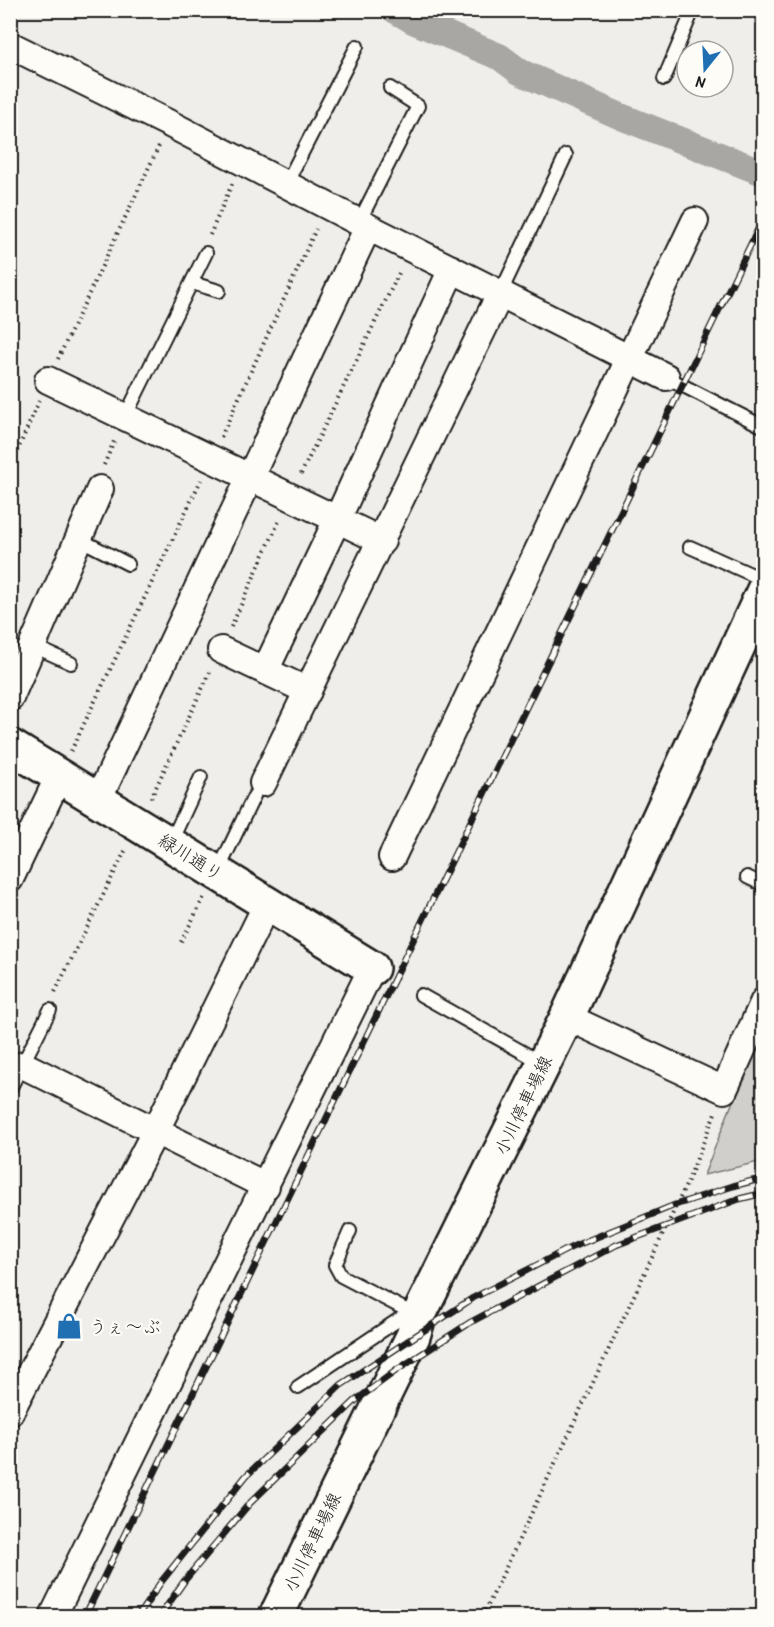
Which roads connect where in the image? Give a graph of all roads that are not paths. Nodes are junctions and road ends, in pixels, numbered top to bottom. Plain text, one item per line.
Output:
1 (693, 10) edge
2 (10, 45) edge
3 (357, 46) dead end
4 (664, 80) dead end
5 (390, 88) dead end
6 (566, 155) dead end
7 (286, 184) junction
8 (695, 221) dead end
9 (363, 224) junction
10 (206, 254) road end
11 (452, 269) junction
12 (192, 283) junction
13 (219, 291) dead end
14 (501, 292) junction
15 (630, 358) junction
16 (666, 377) joint
17 (48, 380) road end
18 (125, 417) junction
19 (764, 427) edge
20 (248, 477) junction
21 (100, 489) road end
22 (337, 520) junction
23 (79, 539) junction
24 (382, 541) junction
25 (690, 547) dead end
26 (128, 564) dead end
27 (764, 580) edge
28 (764, 590) edge
29 (33, 646) junction
30 (221, 650) road end
31 (71, 663) dead end
32 (265, 671) junction
33 (308, 691) junction
34 (10, 698) edge
35 (10, 746) edge
36 (65, 764) junction
37 (201, 777) dead end
38 (259, 790) joint
39 (98, 800) junction
40 (170, 844) junction
41 (392, 857) dead end
42 (217, 873) junction
43 (747, 877) dead end
44 (10, 879) edge
45 (764, 885) edge
46 (267, 904) junction
47 (372, 968) joint
48 (421, 995) dead end
49 (764, 1001) edge
50 (50, 1010) road end
51 (567, 1017) junction
52 (543, 1063) junction
53 (23, 1065) junction
54 (10, 1089) edge
55 (156, 1130) junction
56 (266, 1186) junction
57 (350, 1231) dead end
58 (415, 1312) junction
59 (298, 1387) dead end
60 (10, 1412) edge
61 (52, 1617) edge
62 (276, 1617) edge

1 - 4 lane
2 - 7 street
3 - 7 lane
5 - 9 lane
6 - 14 lane
7 - 9 street
8 - 15 street
9 - 11 street
9 - 20 street
10 - 12 lane
11 - 14 street
11 - 22 street
12 - 13 lane
12 - 18 lane
14 - 15 street
14 - 24 street
15 - 16 street
15 - 41 street
16 - 19 lane
17 - 18 street
18 - 20 street
20 - 22 street
20 - 39 street
21 - 23 street
22 - 24 street
22 - 32 street
23 - 26 lane
23 - 29 street
24 - 33 street
25 - 27 lane
28 - 51 main road, 小川停車場線
29 - 31 lane
29 - 34 street
30 - 32 street
32 - 33 street
33 - 38 street
35 - 36 main road, 緑川通り
36 - 39 main road, 緑川通り
36 - 44 street
37 - 40 lane
38 - 42 lane
39 - 40 main road, 緑川通り
40 - 42 main road, 緑川通り
42 - 46 main road, 緑川通り
43 - 45 lane
46 - 47 main road, 緑川通り
46 - 55 street
47 - 56 street
48 - 52 lane
49 - 51 street
50 - 53 lane
51 - 52 main road, 小川停車場線
52 - 58 main road, 小川停車場線
53 - 54 lane
53 - 55 street
55 - 56 street
55 - 60 street
56 - 61 street
57 - 58 lane
58 - 59 lane
58 - 62 main road, 小川停車場線

